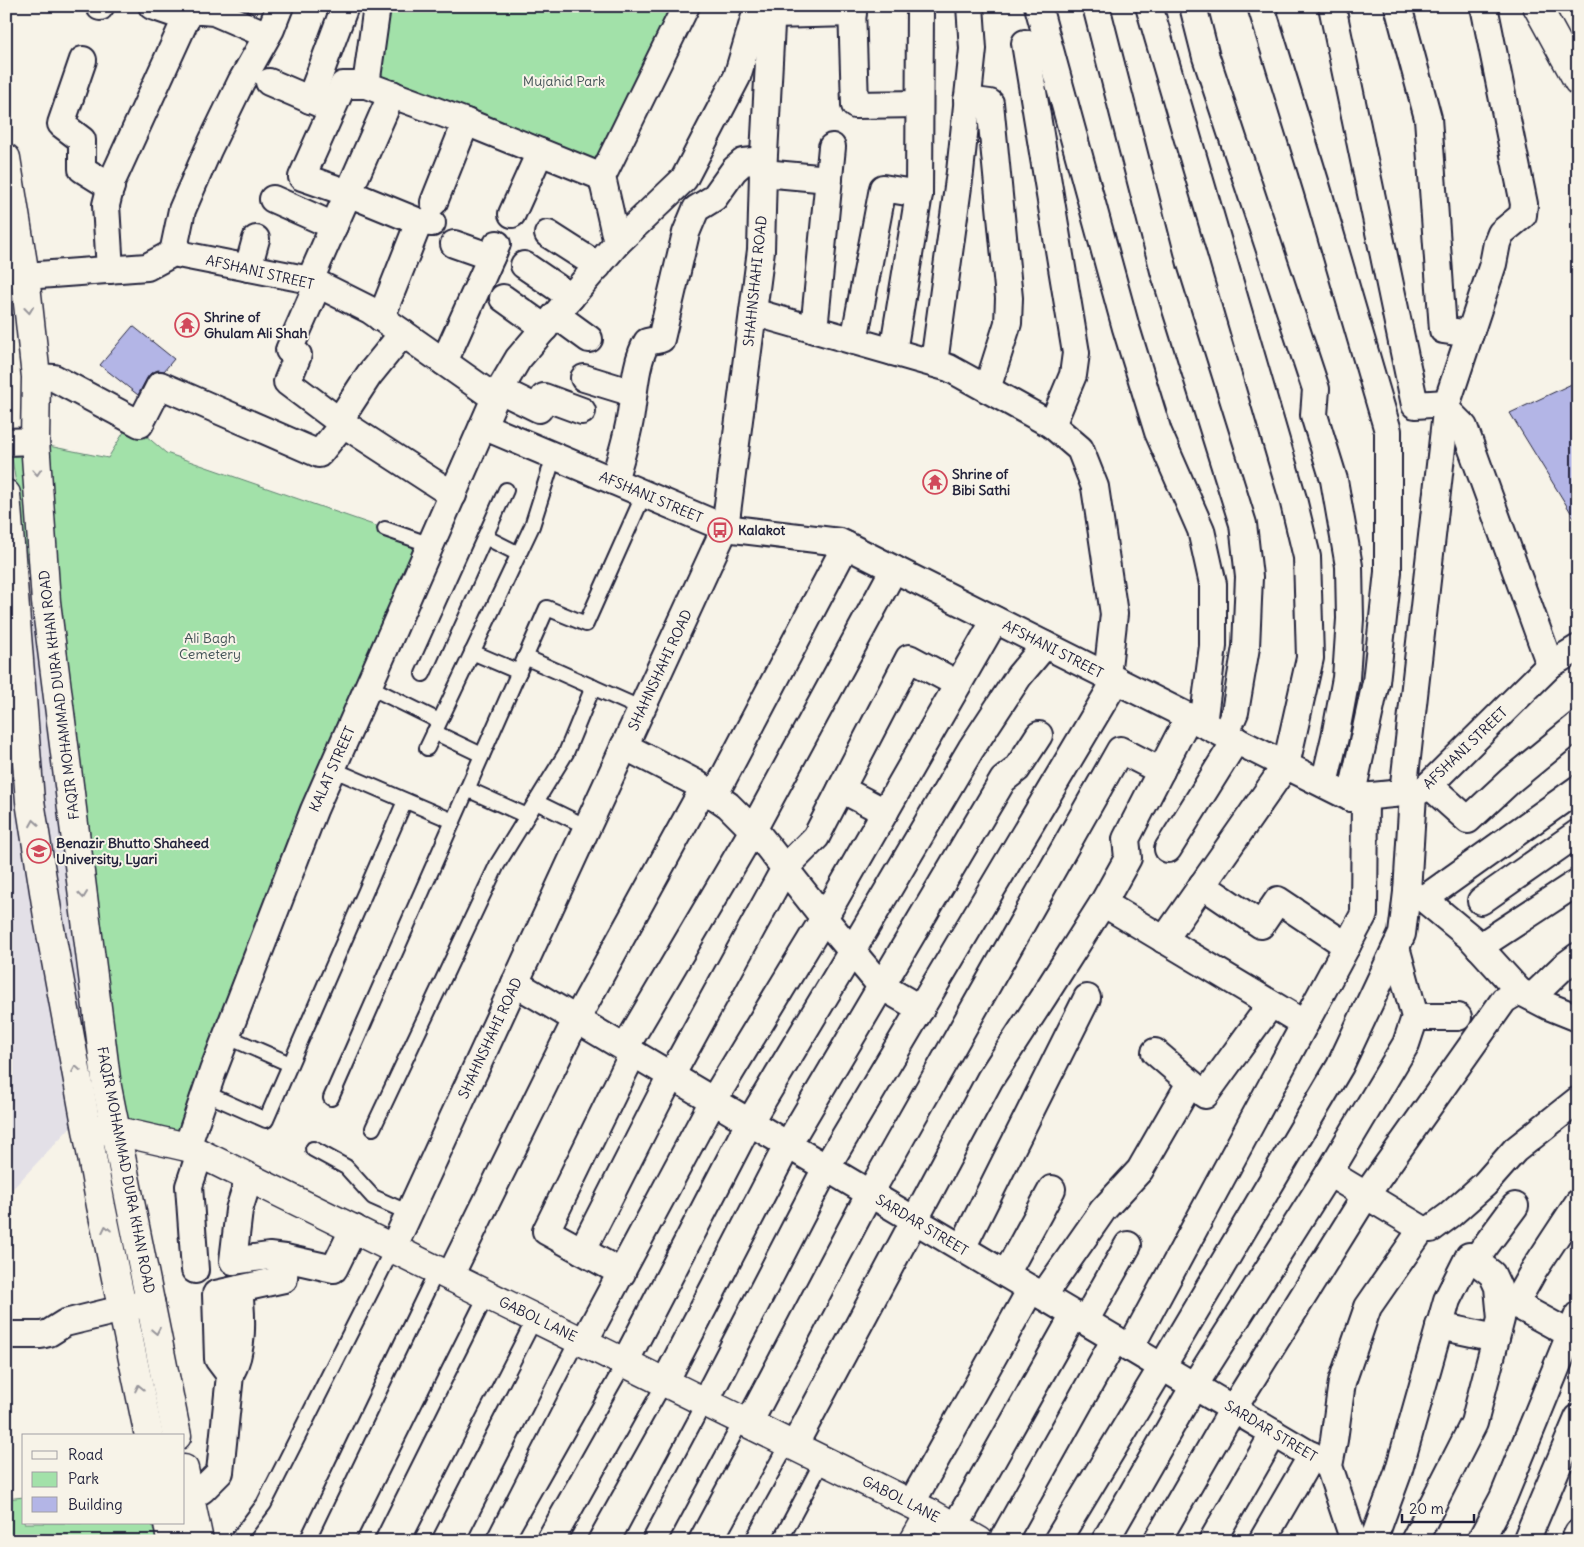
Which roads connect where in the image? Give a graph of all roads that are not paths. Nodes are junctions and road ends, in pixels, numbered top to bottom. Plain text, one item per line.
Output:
1 (152, 6) edge
2 (280, 6) edge
3 (345, 6) edge
4 (377, 6) edge
5 (920, 6) edge
6 (970, 6) edge
7 (1038, 6) edge
8 (1096, 6) edge
9 (1149, 6) edge
10 (1192, 6) edge
11 (1260, 6) edge
12 (1332, 6) edge
13 (1398, 6) edge
14 (1484, 6) edge
15 (1537, 6) edge
16 (677, 9) edge
17 (767, 9) edge
18 (852, 9) edge
19 (187, 18) junction
20 (267, 35) junction
21 (1025, 43) dead end
22 (83, 60) dead end
23 (1578, 80) edge
24 (269, 82) dead end
25 (366, 85) junction
26 (392, 94) junction
27 (967, 100) junction
28 (321, 104) junction
29 (920, 104) junction
30 (466, 122) junction
31 (832, 147) dead end
32 (540, 152) junction
33 (6, 158) edge
34 (763, 167) junction
35 (602, 178) junction
36 (829, 179) junction
37 (111, 187) junction
38 (348, 193) junction
39 (919, 194) junction
40 (273, 199) dead end
41 (512, 214) dead end
42 (428, 216) junction
43 (334, 226) junction
44 (548, 234) dead end
45 (256, 239) dead end
46 (618, 243) junction
47 (454, 244) dead end
48 (173, 253) junction
49 (524, 265) dead end
50 (598, 266) junction
51 (248, 268) junction
52 (110, 270) junction
53 (25, 276) junction
54 (314, 282) junction
55 (503, 298) dead end
56 (753, 312) junction
57 (558, 313) junction
58 (381, 318) junction
59 (814, 330) junction
60 (404, 334) junction
61 (1470, 334) junction
62 (589, 339) dead end
63 (854, 341) junction
64 (893, 352) junction
65 (444, 362) junction
66 (934, 363) junction
67 (36, 377) junction
68 (584, 378) dead end
69 (986, 389) junction
70 (498, 394) junction
71 (633, 394) junction
72 (1447, 407) junction
73 (582, 410) dead end
74 (341, 423) junction
75 (1052, 425) junction
76 (484, 426) junction
77 (35, 441) junction
78 (6, 442) edge
79 (554, 456) junction
80 (614, 481) junction
81 (506, 490) dead end
82 (6, 494) edge
83 (644, 494) junction
84 (453, 495) junction
85 (725, 528) junction
86 (386, 529) dead end
87 (485, 537) junction
88 (431, 545) junction
89 (846, 545) junction
90 (519, 554) junction
91 (894, 569) junction
92 (995, 620) junction
93 (1045, 645) junction
94 (1578, 648) edge
95 (472, 652) junction
96 (525, 656) junction
97 (1550, 665) junction
98 (518, 672) junction
99 (423, 674) dead end
100 (1112, 678) junction
101 (958, 684) junction
102 (368, 686) junction
103 (593, 687) junction
104 (642, 709) junction
105 (437, 726) junction
106 (1578, 726) edge
107 (1213, 729) junction
108 (1039, 735) dead end
109 (624, 746) junction
110 (427, 748) dead end
111 (482, 754) junction
112 (1286, 765) junction
113 (332, 769) junction
114 (1161, 771) junction
115 (1324, 784) junction
116 (467, 789) junction
117 (841, 789) junction
118 (1578, 789) edge
119 (1415, 790) junction
120 (709, 792) junction
121 (1358, 797) junction
122 (405, 801) junction
123 (536, 802) junction
124 (885, 812) junction
125 (527, 816) junction
126 (453, 821) junction
127 (587, 827) junction
128 (753, 830) junction
129 (1578, 833) edge
130 (1168, 849) dead end
131 (78, 851) junction
132 (1550, 852) junction
133 (39, 858) junction
134 (785, 868) junction
135 (1576, 883) edge
136 (1202, 885) junction
137 (1415, 895) junction
138 (1481, 901) dead end
139 (1103, 903) junction
140 (824, 918) junction
141 (1164, 940) junction
142 (1347, 946) junction
143 (1479, 947) junction
144 (1396, 948) junction
145 (852, 952) junction
146 (1578, 956) edge
147 (515, 984) junction
148 (881, 986) junction
149 (1525, 994) junction
150 (1086, 998) dead end
151 (1271, 1004) junction
152 (921, 1009) junction
153 (1576, 1015) edge
154 (1415, 1017) junction
155 (1458, 1017) dead end
156 (576, 1020) junction
157 (1305, 1024) junction
158 (226, 1036) junction
159 (629, 1051) junction
160 (1155, 1052) dead end
161 (290, 1064) junction
162 (671, 1076) junction
163 (1190, 1083) junction
164 (205, 1093) junction
165 (331, 1098) dead end
166 (1578, 1100) edge
167 (713, 1101) junction
168 (749, 1123) junction
169 (373, 1128) dead end
170 (87, 1129) junction
171 (117, 1130) junction
172 (787, 1146) junction
173 (313, 1149) dead end
174 (193, 1150) junction
175 (826, 1168) junction
176 (1328, 1173) junction
177 (250, 1178) junction
178 (1052, 1188) dead end
179 (870, 1193) junction
180 (1366, 1195) junction
181 (1578, 1203) edge
182 (1515, 1206) dead end
183 (409, 1213) junction
184 (915, 1220) junction
185 (354, 1228) junction
186 (1422, 1229) junction
187 (1128, 1245) dead end
188 (393, 1248) junction
189 (962, 1248) junction
190 (582, 1251) junction
191 (285, 1258) junction
192 (1475, 1260) junction
193 (195, 1270) dead end
194 (444, 1273) junction
195 (622, 1273) junction
196 (1006, 1274) junction
197 (1037, 1293) junction
198 (486, 1294) junction
199 (151, 1302) junction
200 (122, 1309) junction
201 (535, 1318) junction
202 (1080, 1318) junction
203 (1574, 1324) edge
204 (1439, 1326) junction
205 (6, 1335) edge
206 (1496, 1338) junction
207 (581, 1341) junction
208 (1123, 1343) junction
209 (625, 1362) junction
210 (1162, 1367) junction
211 (665, 1382) junction
212 (1194, 1386) junction
213 (705, 1402) junction
214 (1233, 1409) junction
215 (1578, 1418) edge
216 (745, 1422) junction
217 (1274, 1433) junction
218 (149, 1434) edge
219 (177, 1434) edge
220 (791, 1444) junction
221 (823, 1460) junction
222 (1320, 1461) junction
223 (185, 1478) edge
224 (187, 1497) edge
225 (921, 1508) junction
226 (168, 1524) edge
227 (955, 1527) junction
228 (1578, 1534) edge
229 (171, 1541) edge
230 (198, 1541) edge
231 (236, 1541) edge
232 (306, 1541) edge
233 (364, 1541) edge
234 (422, 1541) edge
235 (475, 1541) edge
236 (524, 1541) edge
237 (576, 1541) edge
238 (631, 1541) edge
239 (678, 1541) edge
240 (734, 1541) edge
241 (780, 1541) edge
242 (914, 1541) edge
243 (978, 1541) edge
244 (1002, 1541) edge
245 (1057, 1541) edge
246 (1105, 1541) edge
247 (1157, 1541) edge
248 (1212, 1541) edge
249 (1262, 1541) edge
250 (1354, 1541) edge
251 (1373, 1541) edge
252 (1414, 1541) edge
253 (1480, 1541) edge
254 (1526, 1541) edge
255 (1574, 1541) edge

1 - 19 street
2 - 20 street
3 - 28 street
4 - 25 street
5 - 29 street
6 - 27 street
7 - 107 street
8 - 107 street
9 - 112 street
10 - 115 street
11 - 121 street
12 - 72 street
13 - 61 street
14 - 61 street
15 - 23 main road
16 - 35 street
17 - 18 street
17 - 34 street, SHAHNSHAHI ROAD
17 - 46 street, KALAT STREET
18 - 29 street
19 - 20 street
19 - 37 street
20 - 48 street
21 - 75 street
22 - 37 street
24 - 28 street
25 - 26 street
25 - 28 street
26 - 30 street
26 - 38 street
27 - 66 street
27 - 69 street
28 - 38 street
29 - 39 street
30 - 32 street
30 - 42 street
31 - 36 street
32 - 35 street
32 - 41 street
33 - 53 main road, FAQIR MOHAMMAD DURA KHAN ROAD
34 - 36 street
34 - 56 street, SHAHNSHAHI ROAD
34 - 71 street
35 - 46 street
36 - 59 street
37 - 52 street
38 - 42 street
38 - 43 street
39 - 63 street
39 - 64 street
40 - 43 street
42 - 58 street
43 - 54 street
44 - 50 street
45 - 51 street
46 - 50 street, KALAT STREET
47 - 65 street
48 - 51 street, AFSHANI STREET
48 - 52 street
49 - 57 street
50 - 57 street, KALAT STREET
51 - 54 street, AFSHANI STREET
52 - 53 street
53 -> 67 main road, FAQIR MOHAMMAD DURA KHAN ROAD
54 - 58 street, AFSHANI STREET
54 - 74 street
55 - 57 street
56 - 59 street
56 - 85 street, SHAHNSHAHI ROAD
57 - 62 street
57 - 70 street, KALAT STREET
58 - 60 street, AFSHANI STREET
59 - 63 street
60 - 65 street, AFSHANI STREET
60 - 74 street
61 - 72 street
63 - 64 street
64 - 66 street
65 - 70 street, AFSHANI STREET
66 - 69 street
67 - 74 street
67 - 77 main road, FAQIR MOHAMMAD DURA KHAN ROAD
68 - 71 street
69 - 75 street
70 - 73 street, AFSHANI STREET
70 - 76 street, KALAT STREET
71 - 80 street
72 - 97 street
72 - 119 street
74 - 84 street
75 - 100 street
76 - 79 street, AFSHANI STREET
76 - 84 street, KALAT STREET
77 - 78 street
77 -> 131 main road, FAQIR MOHAMMAD DURA KHAN ROAD
79 - 80 street, AFSHANI STREET
79 - 90 lane
80 - 83 street, AFSHANI STREET
81 - 87 lane
133 -> 82 main road
83 - 85 street, AFSHANI STREET
83 - 96 lane
84 - 88 street, KALAT STREET
85 - 89 street, AFSHANI STREET
85 - 104 street, SHAHNSHAHI ROAD
86 - 88 lane
87 - 90 lane
87 - 99 lane
88 - 102 street, KALAT STREET
89 - 91 street, AFSHANI STREET
89 - 120 street
90 - 95 lane
91 - 92 street, AFSHANI STREET
91 - 128 street
92 - 93 street, AFSHANI STREET
92 - 101 street
93 - 100 street, AFSHANI STREET
93 - 145 street
94 - 97 street, AFSHANI STREET
95 - 98 lane
95 - 105 lane
96 - 98 lane
96 - 103 lane
97 - 119 street, AFSHANI STREET
98 - 111 lane
100 - 107 street, AFSHANI STREET
100 - 152 street
101 - 117 street
101 - 124 street
102 - 105 lane
102 - 113 street, KALAT STREET
103 - 104 lane
103 - 123 lane
104 - 109 street, SHAHNSHAHI ROAD
105 - 110 lane
105 - 111 lane
106 - 119 street
107 - 112 street, AFSHANI STREET
107 - 114 street
107 - 130 street
108 - 148 street
109 - 120 street
109 - 127 street, SHAHNSHAHI ROAD
111 - 116 lane
112 - 115 street, AFSHANI STREET
112 - 136 street
113 - 122 lane
113 - 158 street, KALAT STREET
114 - 139 street
114 - 179 street
115 - 121 street, AFSHANI STREET
116 - 125 lane
116 - 126 lane
117 - 124 street
117 - 134 street
118 - 137 street
119 - 121 street
119 - 137 street
120 - 128 street
120 - 156 street
121 - 142 street
122 - 126 lane
122 - 161 lane
123 - 125 lane
123 - 127 lane
124 - 140 street
125 - 169 lane
126 - 165 lane
127 - 147 street, SHAHNSHAHI ROAD
128 - 134 street
128 - 159 street
129 - 132 street
131 - 133 main road
131 -> 171 main road, FAQIR MOHAMMAD DURA KHAN ROAD
132 - 135 street
132 - 138 street
170 -> 133 main road
134 - 140 street
134 - 162 street
135 - 143 street
136 - 141 street
136 - 142 street
137 - 143 street
137 - 144 street
139 - 141 street
139 - 184 street
140 - 145 street
140 - 167 street
141 - 151 street
142 - 157 street
143 - 149 street
144 - 154 street
144 - 210 street
145 - 148 street
145 - 168 street
146 - 149 street
147 - 156 street, SARDAR STREET
147 - 183 street, SHAHNSHAHI ROAD
148 - 152 street
148 - 172 street
149 - 153 street
149 - 180 street
150 - 189 street
151 - 157 street
151 - 163 street
152 - 175 street
154 - 155 street
154 - 176 street
156 - 159 street, SARDAR STREET
156 - 194 street
157 - 208 street
158 - 161 lane
158 - 164 street, KALAT STREET
159 - 162 street, SARDAR STREET
159 - 190 street
160 - 163 street
161 - 164 lane
162 - 167 street, SARDAR STREET
162 - 190 street
163 - 197 street
164 - 174 street, KALAT STREET
166 - 186 street
167 - 168 street, SARDAR STREET
167 - 195 street
168 - 172 street, SARDAR STREET
168 - 209 street
170 - 171 main road, GABOL LANE
200 -> 170 main road
171 - 174 main road, GABOL LANE
171 - 199 main road, FAQIR MOHAMMAD DURA KHAN ROAD
172 - 175 street, SARDAR STREET
172 - 211 street
173 - 183 lane
174 - 177 main road, GABOL LANE
174 - 193 street, KALAT STREET
175 - 179 street, SARDAR STREET
175 - 213 street
176 - 180 street
176 - 212 street
177 - 185 main road, GABOL LANE
177 - 191 street
178 - 196 street
179 - 184 street, SARDAR STREET
179 - 216 street
180 - 186 street
180 - 214 street
181 - 203 street
182 - 192 street
183 - 188 street, SHAHNSHAHI ROAD
184 - 189 street, SARDAR STREET
184 - 220 street
185 - 188 main road, GABOL LANE
185 - 191 street
186 - 222 street
187 - 202 street
188 - 194 main road, GABOL LANE
188 - 231 lane
189 - 196 street, SARDAR STREET
190 - 195 street
191 - 224 street
192 - 204 street
192 - 206 street
194 - 198 main road, GABOL LANE
194 - 232 lane
195 - 207 street
196 - 197 street, SARDAR STREET
197 - 202 street, SARDAR STREET
197 - 225 street
198 - 201 main road, GABOL LANE
198 - 233 lane
199 - 200 street
199 -> 219 main road, FAQIR MOHAMMAD DURA KHAN ROAD
200 - 205 street
218 -> 200 main road
201 - 207 main road, GABOL LANE
201 - 234 lane
202 - 208 street, SARDAR STREET
202 - 227 street
203 - 253 street
204 - 206 street
204 - 251 street
206 - 252 street
207 - 209 main road, GABOL LANE
207 - 235 lane
208 - 210 street, SARDAR STREET
208 - 244 street
209 - 211 main road, GABOL LANE
209 - 236 lane
210 - 212 street, SARDAR STREET
210 - 245 street
211 - 213 main road, GABOL LANE
211 - 237 lane
212 - 214 street, SARDAR STREET
212 - 246 street
213 - 216 main road, GABOL LANE
213 - 238 lane
214 - 217 street, SARDAR STREET
214 - 247 street
215 - 254 street
216 - 220 main road, GABOL LANE
216 - 239 lane
217 - 222 street, SARDAR STREET
217 - 248 street
220 - 221 main road, GABOL LANE
220 - 240 lane
221 - 225 main road, GABOL LANE
221 - 241 lane
222 - 249 street
222 - 250 street
223 - 224 main road
224 - 230 main road
225 - 227 main road, GABOL LANE
225 - 242 main road
226 - 229 main road
227 - 243 main road, GABOL LANE
228 - 255 street

